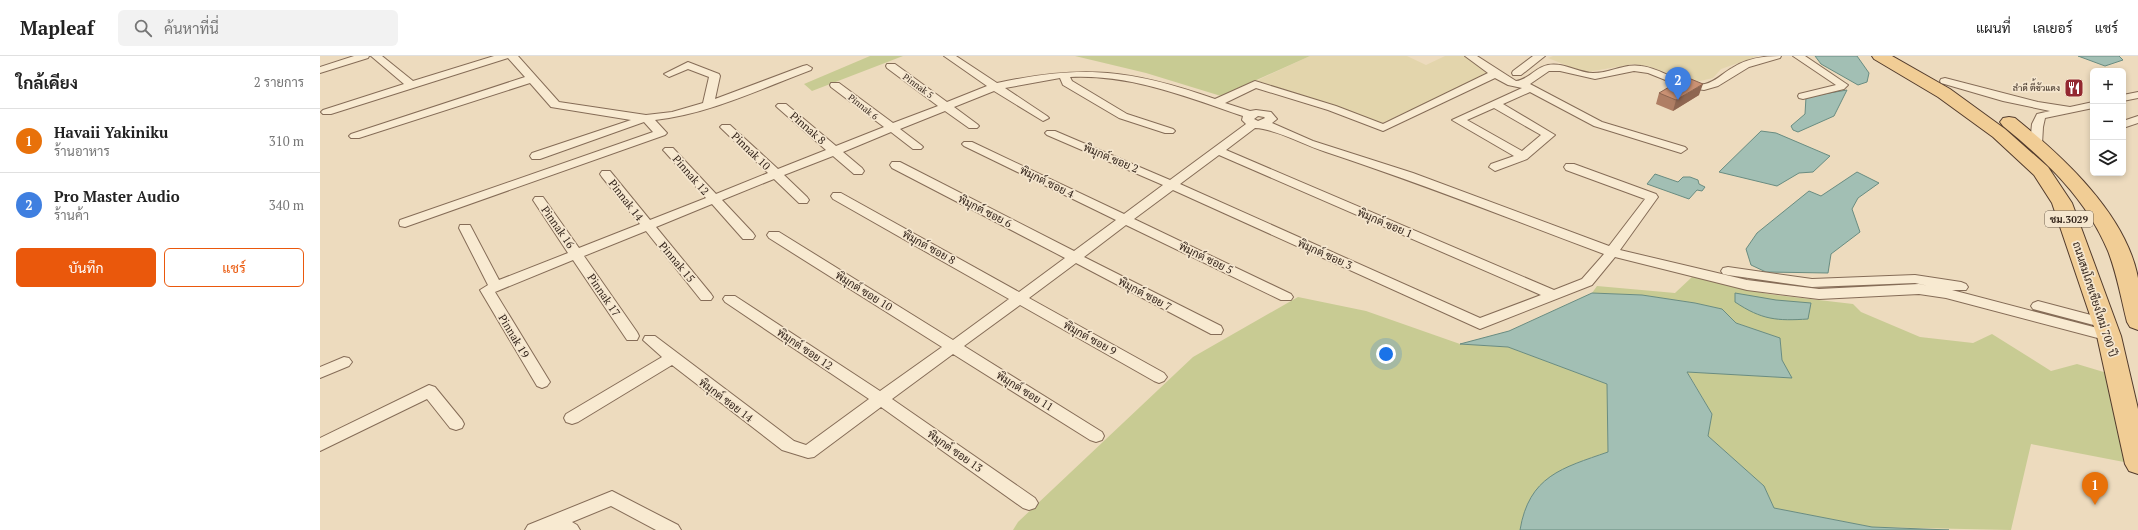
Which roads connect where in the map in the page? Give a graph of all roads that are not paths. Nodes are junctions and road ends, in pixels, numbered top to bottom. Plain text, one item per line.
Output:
1 (364, 56) edge
2 (376, 56) edge
3 (504, 56) edge
4 (512, 56) edge
5 (949, 56) edge
6 (1470, 56) edge
7 (1776, 56) edge
8 (1798, 56) edge
9 (1880, 56) edge
10 (1900, 56) edge
11 (1533, 57) edge
12 (891, 66) dead end
13 (807, 68) dead end
14 (320, 70) edge
15 (1497, 73) junction
16 (1517, 73) dead end
17 (669, 74) dead end
18 (1064, 74) junction
19 (533, 78) junction
20 (1945, 81) junction
21 (411, 84) junction
22 (835, 85) dead end
23 (1526, 86) junction
24 (994, 87) junction
25 (2138, 95) edge
26 (1803, 96) dead end
27 (2126, 97) edge
28 (1215, 103) junction
29 (1495, 104) junction
30 (708, 105) junction
31 (782, 106) dead end
32 (946, 106) junction
33 (2090, 106) edge
34 (2073, 109) junction
35 (327, 112) dead end
36 (2090, 114) edge
37 (646, 118) junction
38 (1043, 118) dead end
39 (2138, 119) edge
40 (1259, 121) junction
41 (2126, 124) edge
42 (973, 126) dead end
43 (2126, 126) edge
44 (726, 127) dead end
45 (891, 128) junction
46 (1169, 131) dead end
47 (2138, 131) edge
48 (1051, 132) dead end
49 (355, 136) dead end
50 (968, 144) dead end
51 (2036, 144) junction
52 (917, 147) dead end
53 (1681, 149) dead end
54 (669, 150) dead end
55 (1216, 150) junction
56 (834, 151) junction
57 (536, 156) dead end
58 (1523, 156) junction
59 (896, 165) dead end
60 (1495, 167) dead end
61 (1570, 167) dead end
62 (858, 171) dead end
63 (606, 174) dead end
64 (776, 175) junction
65 (1170, 184) junction
66 (837, 196) dead end
67 (539, 200) dead end
68 (713, 200) junction
69 (803, 200) dead end
70 (1126, 220) junction
71 (405, 224) dead end
72 (647, 226) junction
73 (465, 228) dead end
74 (774, 235) dead end
75 (748, 236) dead end
76 (1615, 248) junction
77 (576, 254) junction
78 (1074, 257) junction
79 (1868, 280) junction
80 (492, 288) junction
81 (1878, 291) junction
82 (1554, 295) junction
83 (706, 297) dead end
84 (1286, 297) dead end
85 (1020, 298) junction
86 (730, 299) dead end
87 (2138, 322) edge
88 (2107, 329) junction
89 (1216, 330) dead end
90 (632, 336) dead end
91 (650, 340) dead end
92 (953, 346) junction
93 (672, 358) junction
94 (344, 362) dead end
95 (320, 373) edge
96 (1159, 377) dead end
97 (542, 382) dead end
98 (880, 400) junction
99 (572, 418) dead end
100 (456, 424) dead end
101 (1096, 436) dead end
102 (320, 445) edge
103 (2138, 464) edge
104 (1029, 503) dead end
105 (555, 521) junction
106 (534, 530) edge
107 (571, 530) edge
108 (672, 530) edge

1 - 14 street
2 - 21 street
3 - 21 street
4 - 19 street
5 - 24 street
6 - 15 street
7 - 23 street
8 - 26 street
9 - 88 main road, ถนนสมโภชเชียงใหม่ 700 ปี / ชม.3029
10 - 20 main road, ชม.3029
11 - 16 street
12 - 32 street, Pinnak 5
13 - 30 street
15 - 23 street
15 - 28 street
17 - 30 street
18 - 24 street
18 - 28 street
18 - 46 street
19 - 37 street
19 - 49 street
20 - 34 street
20 - 51 main road, ชม.3029
21 - 35 street
22 - 45 street, Pinnak 6
23 - 29 street
23 - 53 street
24 - 32 street
24 - 38 street
25 - 27 street
28 - 40 street
29 - 58 street
29 - 58 street
30 - 37 street
31 - 56 street, Pinnak 8
32 - 42 street, Pinnak 5
32 - 45 street
33 - 34 street
34 - 36 street
34 - 51 street
37 - 57 street
37 - 71 street
39 - 41 street
40 - 55 street
40 - 76 street
43 - 47 street
44 - 64 street, Pinnak 10
45 - 52 street, Pinnak 6
45 - 56 street
48 - 65 street, พิมุกต์ ซอย 2
50 - 70 street, พิมุกต์ ซอย 4
51 - 87 main road, ชม.3029
54 - 68 street, Pinnak 12
55 - 65 street
55 - 82 street, พิมุกต์ ซอย 1
56 - 62 street, Pinnak 8
56 - 64 street
58 - 60 street
59 - 78 street, พิมุกต์ ซอย 6
61 - 76 street
63 - 72 street, Pinnak 14
64 - 68 street
64 - 69 street, Pinnak 10
65 - 70 street
65 - 82 street, พิมุกต์ ซอย 3
66 - 85 street, พิมุกต์ ซอย 8
67 - 77 street, Pinnak 16
68 - 72 street
68 - 75 street, Pinnak 12
70 - 78 street
70 - 84 street, พิมุกต์ ซอย 5
72 - 77 street
72 - 83 street, Pinnak 15
73 - 80 street, Pinnak 19
74 - 92 street, พิมุกต์ ซอย 10
76 - 79 street
76 - 81 street
76 - 82 street
77 - 80 street
77 - 90 street, Pinnak 17
78 - 85 street
78 - 89 street, พิมุกต์ ซอย 7
79 - 81 street
79 - 88 street
80 - 97 street, Pinnak 19
81 - 88 street
85 - 92 street
85 - 96 street, พิมุกต์ ซอย 9
86 - 98 street, พิมุกต์ ซอย 12
88 - 103 main road, ถนนสมโภชเชียงใหม่ 700 ปี / ชม.3029
91 - 93 street, พิมุกต์ ซอย 14
92 - 98 street
92 - 101 street, พิมุกต์ ซอย 11
93 - 98 street, พิมุกต์ ซอย 14
93 - 99 street
94 - 95 street
98 - 104 street, พิมุกต์ ซอย 13
100 - 102 street
105 - 106 street
105 - 107 street
105 - 108 street

